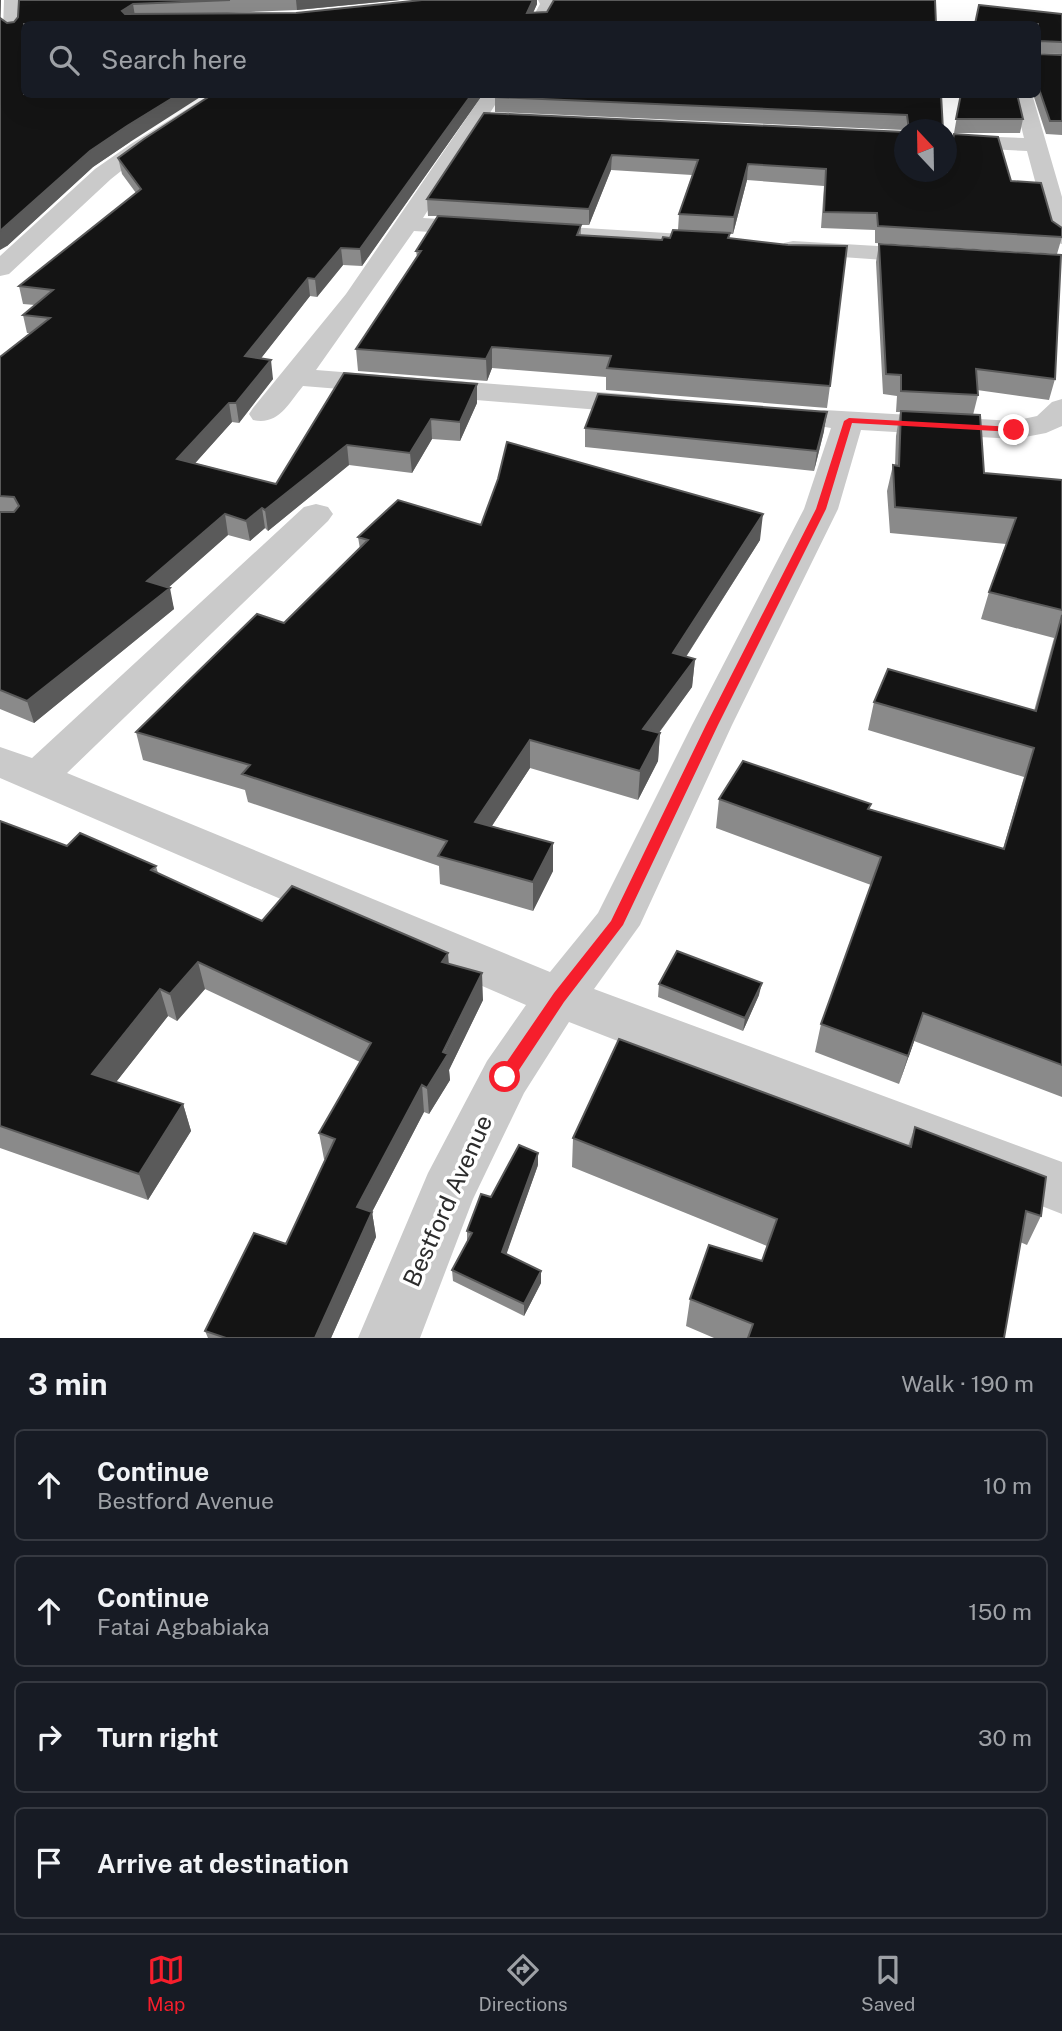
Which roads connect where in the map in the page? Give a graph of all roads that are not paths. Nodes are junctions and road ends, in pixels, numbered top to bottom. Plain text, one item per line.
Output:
1 (12, 0) edge
2 (546, 0) edge
3 (539, 21) edge
4 (15, 34) edge
5 (219, 98) edge
6 (490, 98) edge
7 (1023, 98) edge
8 (477, 119) junction
9 (505, 120) edge
10 (957, 141) edge
11 (1036, 145) junction
12 (407, 224) junction
13 (1062, 237) edge
14 (741, 244) edge
15 (769, 246) edge
16 (950, 257) edge
17 (0, 269) edge
18 (297, 377) junction
19 (683, 407) edge
20 (1062, 408) edge
21 (264, 414) dead end
22 (794, 416) edge
23 (849, 421) junction
24 (316, 514) dead end
25 (18, 769) edge
26 (559, 997) junction
27 (1062, 1188) edge
28 (389, 1338) edge

1 - 4 street
2 - 3 street
5 - 17 street
6 - 8 street
7 - 11 street
8 - 9 street
8 - 12 street
10 - 11 street
11 - 13 street
12 - 14 street
12 - 18 street
15 - 16 street
18 - 19 street
18 - 21 street
20 - 23 street
22 - 23 street
23 - 26 street, Bestford Avenue
24 - 25 street
25 - 26 street
26 - 27 street
26 - 28 street, Bestford Avenue

